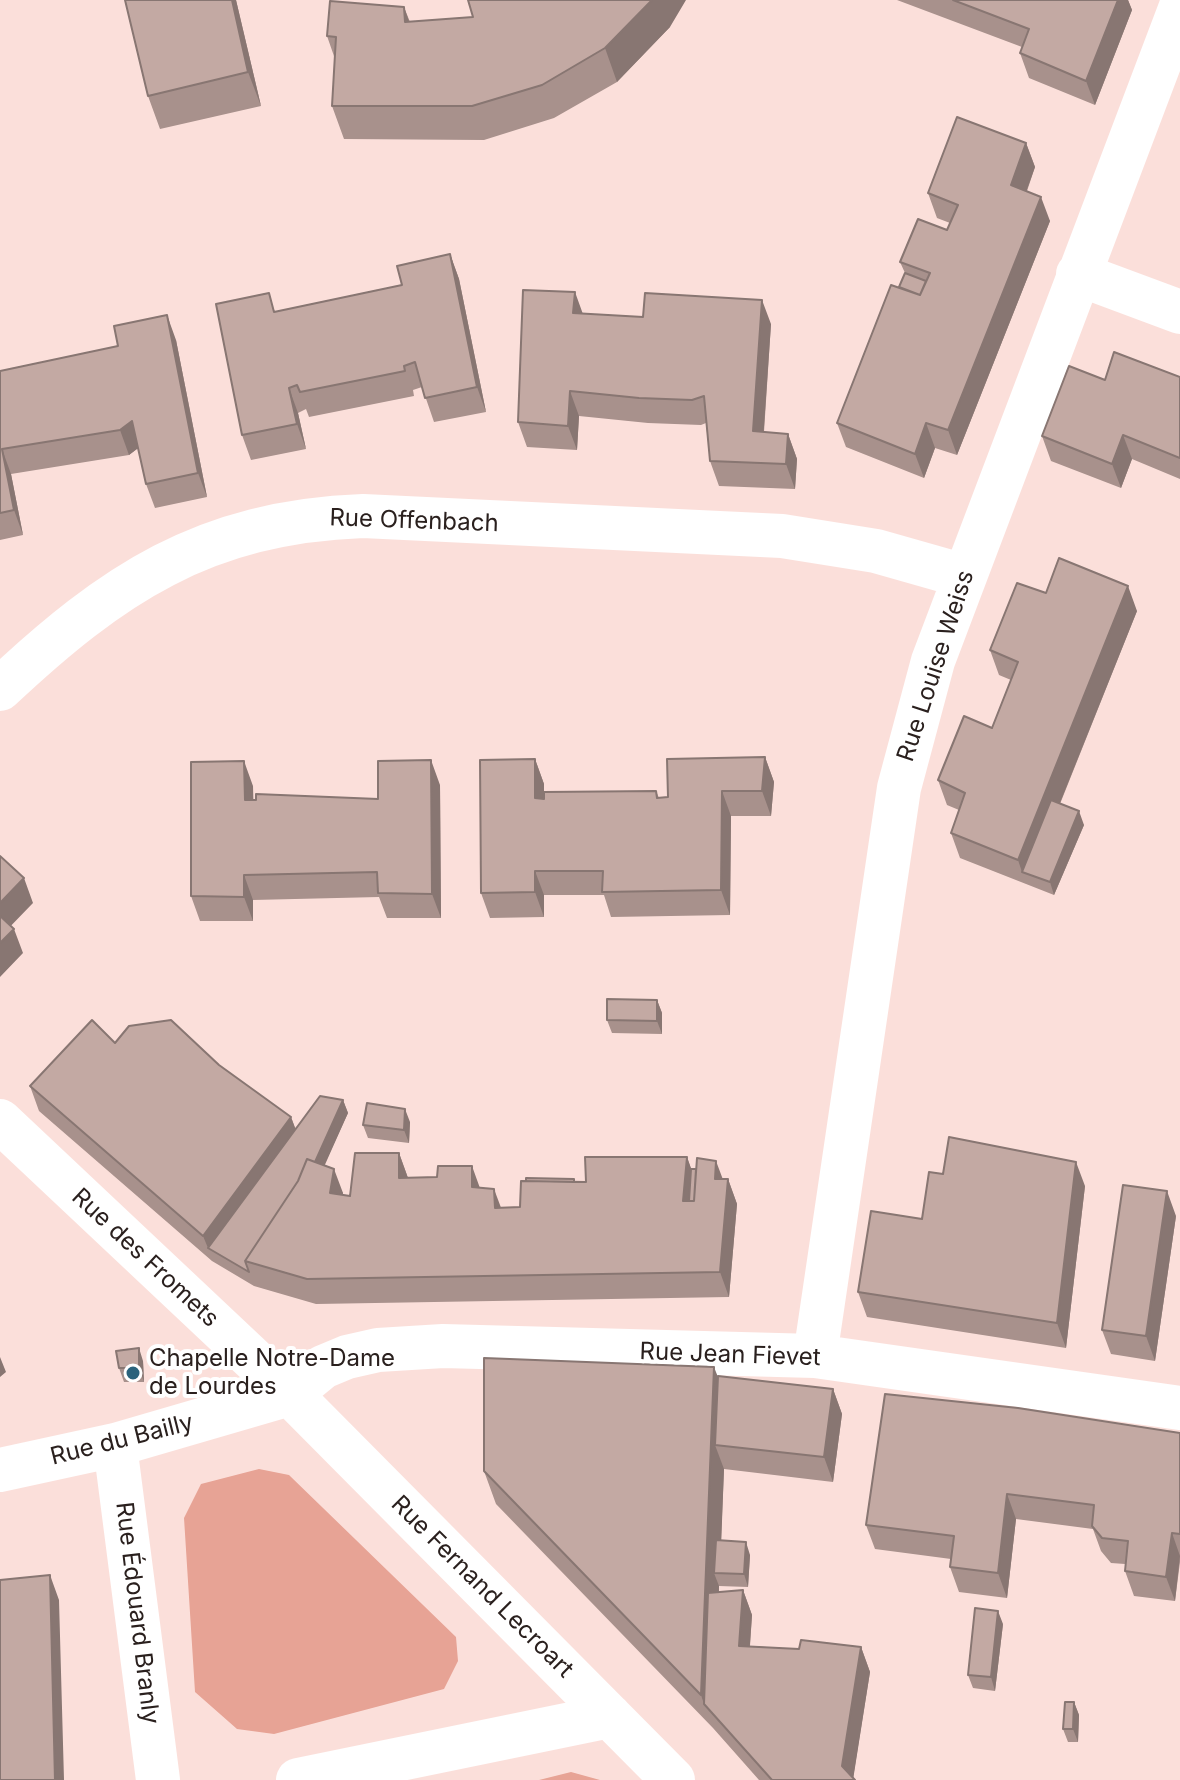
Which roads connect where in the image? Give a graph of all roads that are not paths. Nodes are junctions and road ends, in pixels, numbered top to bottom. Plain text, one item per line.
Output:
1 (1180, 9) edge
2 (1078, 274) junction
3 (1180, 312) edge
4 (964, 576) junction
5 (0, 689) edge
6 (0, 1121) edge
7 (815, 1356) junction
8 (290, 1394) junction
9 (1180, 1408) edge
10 (115, 1445) junction
11 (0, 1470) edge
12 (610, 1716) junction
13 (158, 1780) edge
14 (298, 1780) edge
15 (673, 1780) edge

1 - 2 street, Rue Louise Weiss
2 - 3 street
2 - 4 street, Rue Louise Weiss
4 - 5 street, Rue Offenbach
4 - 7 street, Rue Louise Weiss
6 - 8 street, Rue des Fromets
7 - 8 street, Rue Jean Fievet
7 - 9 street, Rue Jean Fievet
8 - 10 street, Rue du Bailly
8 - 12 street, Rue Fernand Lecroart
10 - 11 street, Rue du Bailly
10 - 13 street, Rue Édouard Branly
12 - 14 street
12 - 15 street, Rue Fernand Lecroart

